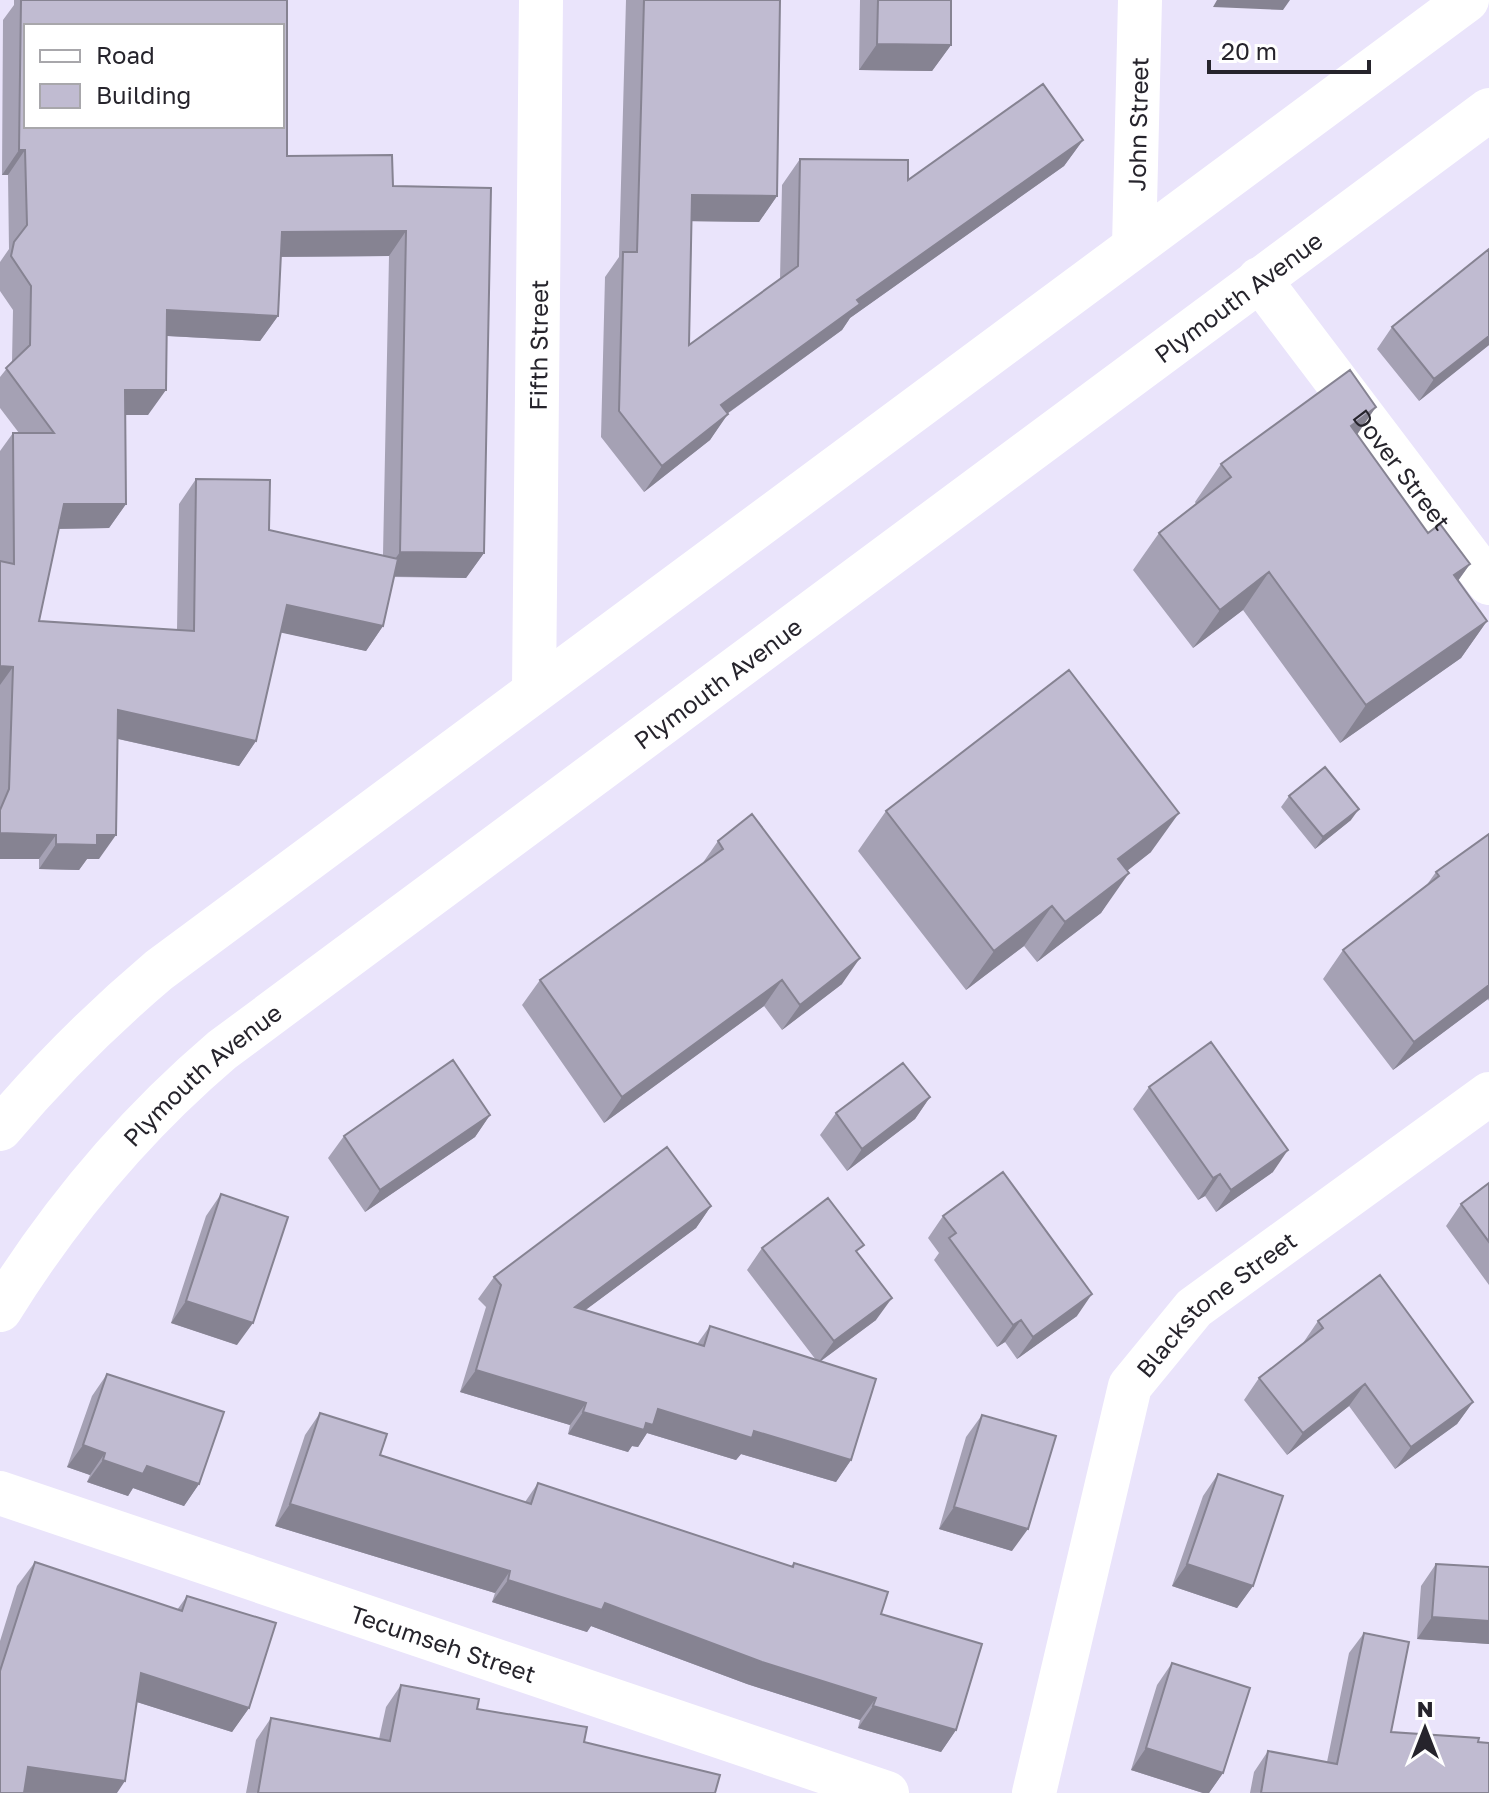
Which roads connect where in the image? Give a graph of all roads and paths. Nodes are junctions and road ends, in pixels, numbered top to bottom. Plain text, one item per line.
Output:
1 (541, 0) edge
2 (1140, 0) edge
3 (1467, 0) edge
4 (1489, 110) edge
5 (1134, 246) junction
6 (1259, 279) junction
7 (1489, 583) edge
8 (534, 689) junction
9 (1489, 1094) edge
10 (0, 1129) edge
11 (0, 1310) edge
12 (0, 1493) edge
13 (887, 1793) edge
14 (1034, 1793) edge

1 - 8 main road, Fifth Street
2 - 5 main road, John Street
3 - 5 main road
4 - 6 main road, Plymouth Avenue
5 - 8 main road
6 - 7 main road, Dover Street
6 - 11 main road, Plymouth Avenue
8 - 10 main road
9 - 14 main road, Blackstone Street
12 - 13 main road, Tecumseh Street

